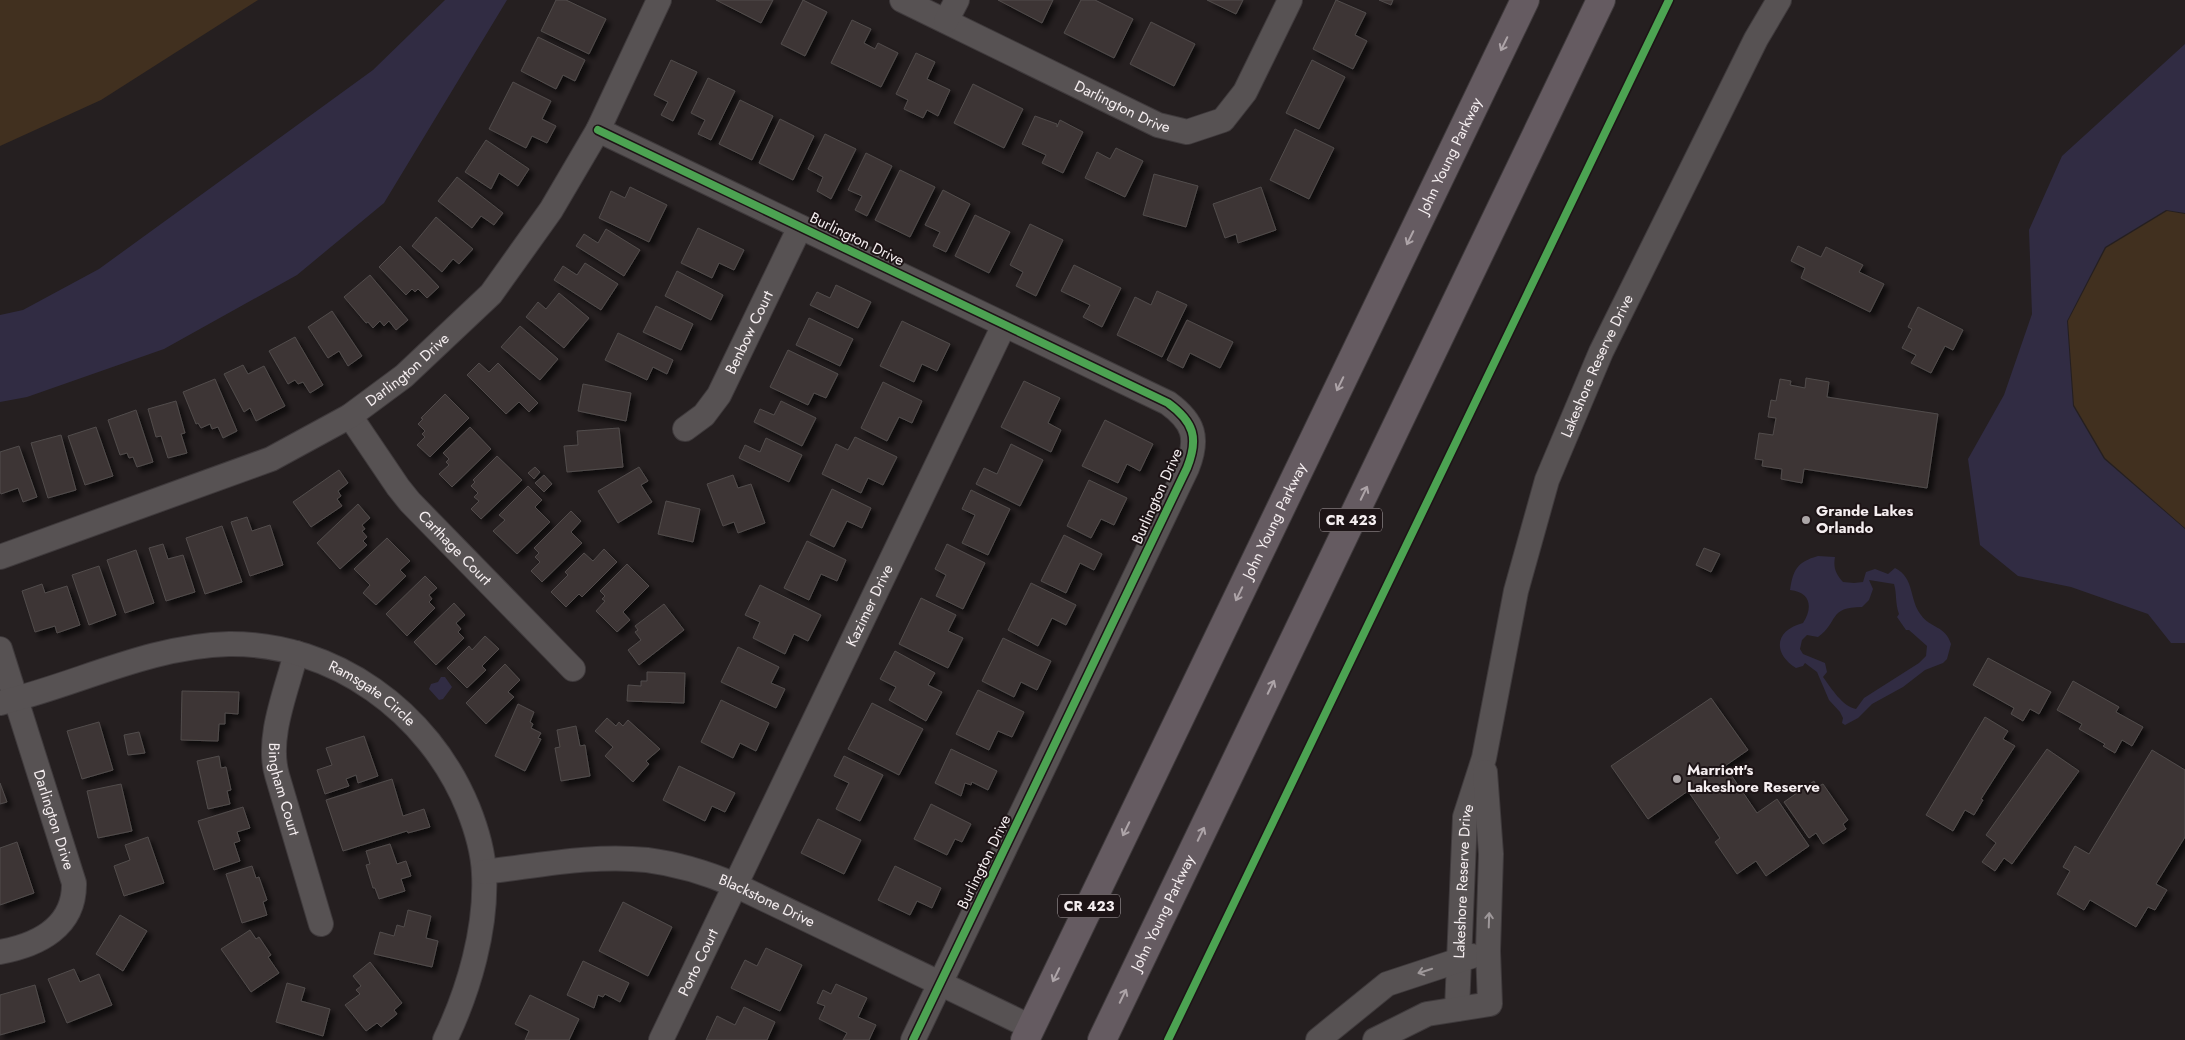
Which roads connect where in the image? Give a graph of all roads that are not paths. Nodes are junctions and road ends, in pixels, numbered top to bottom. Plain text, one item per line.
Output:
1 (659, 0) edge
2 (902, 0) edge
3 (957, 0) edge
4 (1290, 0) edge
5 (1525, 0) edge
6 (1601, 0) edge
7 (1779, 0) edge
8 (946, 21) junction
9 (598, 130) junction
10 (800, 227) junction
11 (1004, 325) junction
12 (350, 416) junction
13 (685, 429) dead end
14 (0, 556) edge
15 (0, 649) edge
16 (296, 653) junction
17 (573, 669) dead end
18 (7, 701) edge
19 (1484, 758) junction
20 (484, 872) junction
21 (735, 885) junction
22 (321, 924) dead end
23 (1488, 950) junction
24 (0, 952) edge
25 (1458, 960) junction
26 (940, 983) junction
27 (1457, 1009) junction
28 (1028, 1033) edge
29 (445, 1040) edge
30 (660, 1040) edge
31 (913, 1040) edge
32 (1102, 1040) edge
33 (1318, 1040) edge
34 (1375, 1040) edge

1 - 9 street, Darlington Drive
2 - 8 street, Darlington Drive
3 - 8 street
4 - 8 street, Darlington Drive
5 -> 28 highway, John Young Parkway / CR 423
32 -> 6 highway, John Young Parkway / CR 423
7 - 19 street, Lakeshore Reserve Drive
9 - 10 street, Burlington Drive
9 - 12 street, Darlington Drive
10 - 11 street, Burlington Drive
10 - 13 street, Benbow Court
11 - 21 street, Kazimer Drive
11 - 26 street, Burlington Drive
12 - 14 street, Darlington Drive
12 - 17 street, Carthage Court
15 - 18 street, Darlington Drive
16 - 18 street, Ramsgate Circle
16 - 20 street, Ramsgate Circle
16 - 22 street, Bingham Court
18 - 24 street, Darlington Drive
23 -> 19 street, Lakeshore Reserve Drive
19 - 25 street, Lakeshore Reserve Drive
20 - 21 street, Blackstone Drive
20 - 29 street, Ramsgate Circle
21 - 26 street, Blackstone Drive
21 - 30 street, Porto Court
23 - 25 street
23 - 27 street, Lakeshore Reserve Drive
25 - 27 street, Lakeshore Reserve Drive
25 -> 33 street
26 - 28 street, Blackstone Drive
26 - 31 street, Burlington Drive
27 - 34 street

